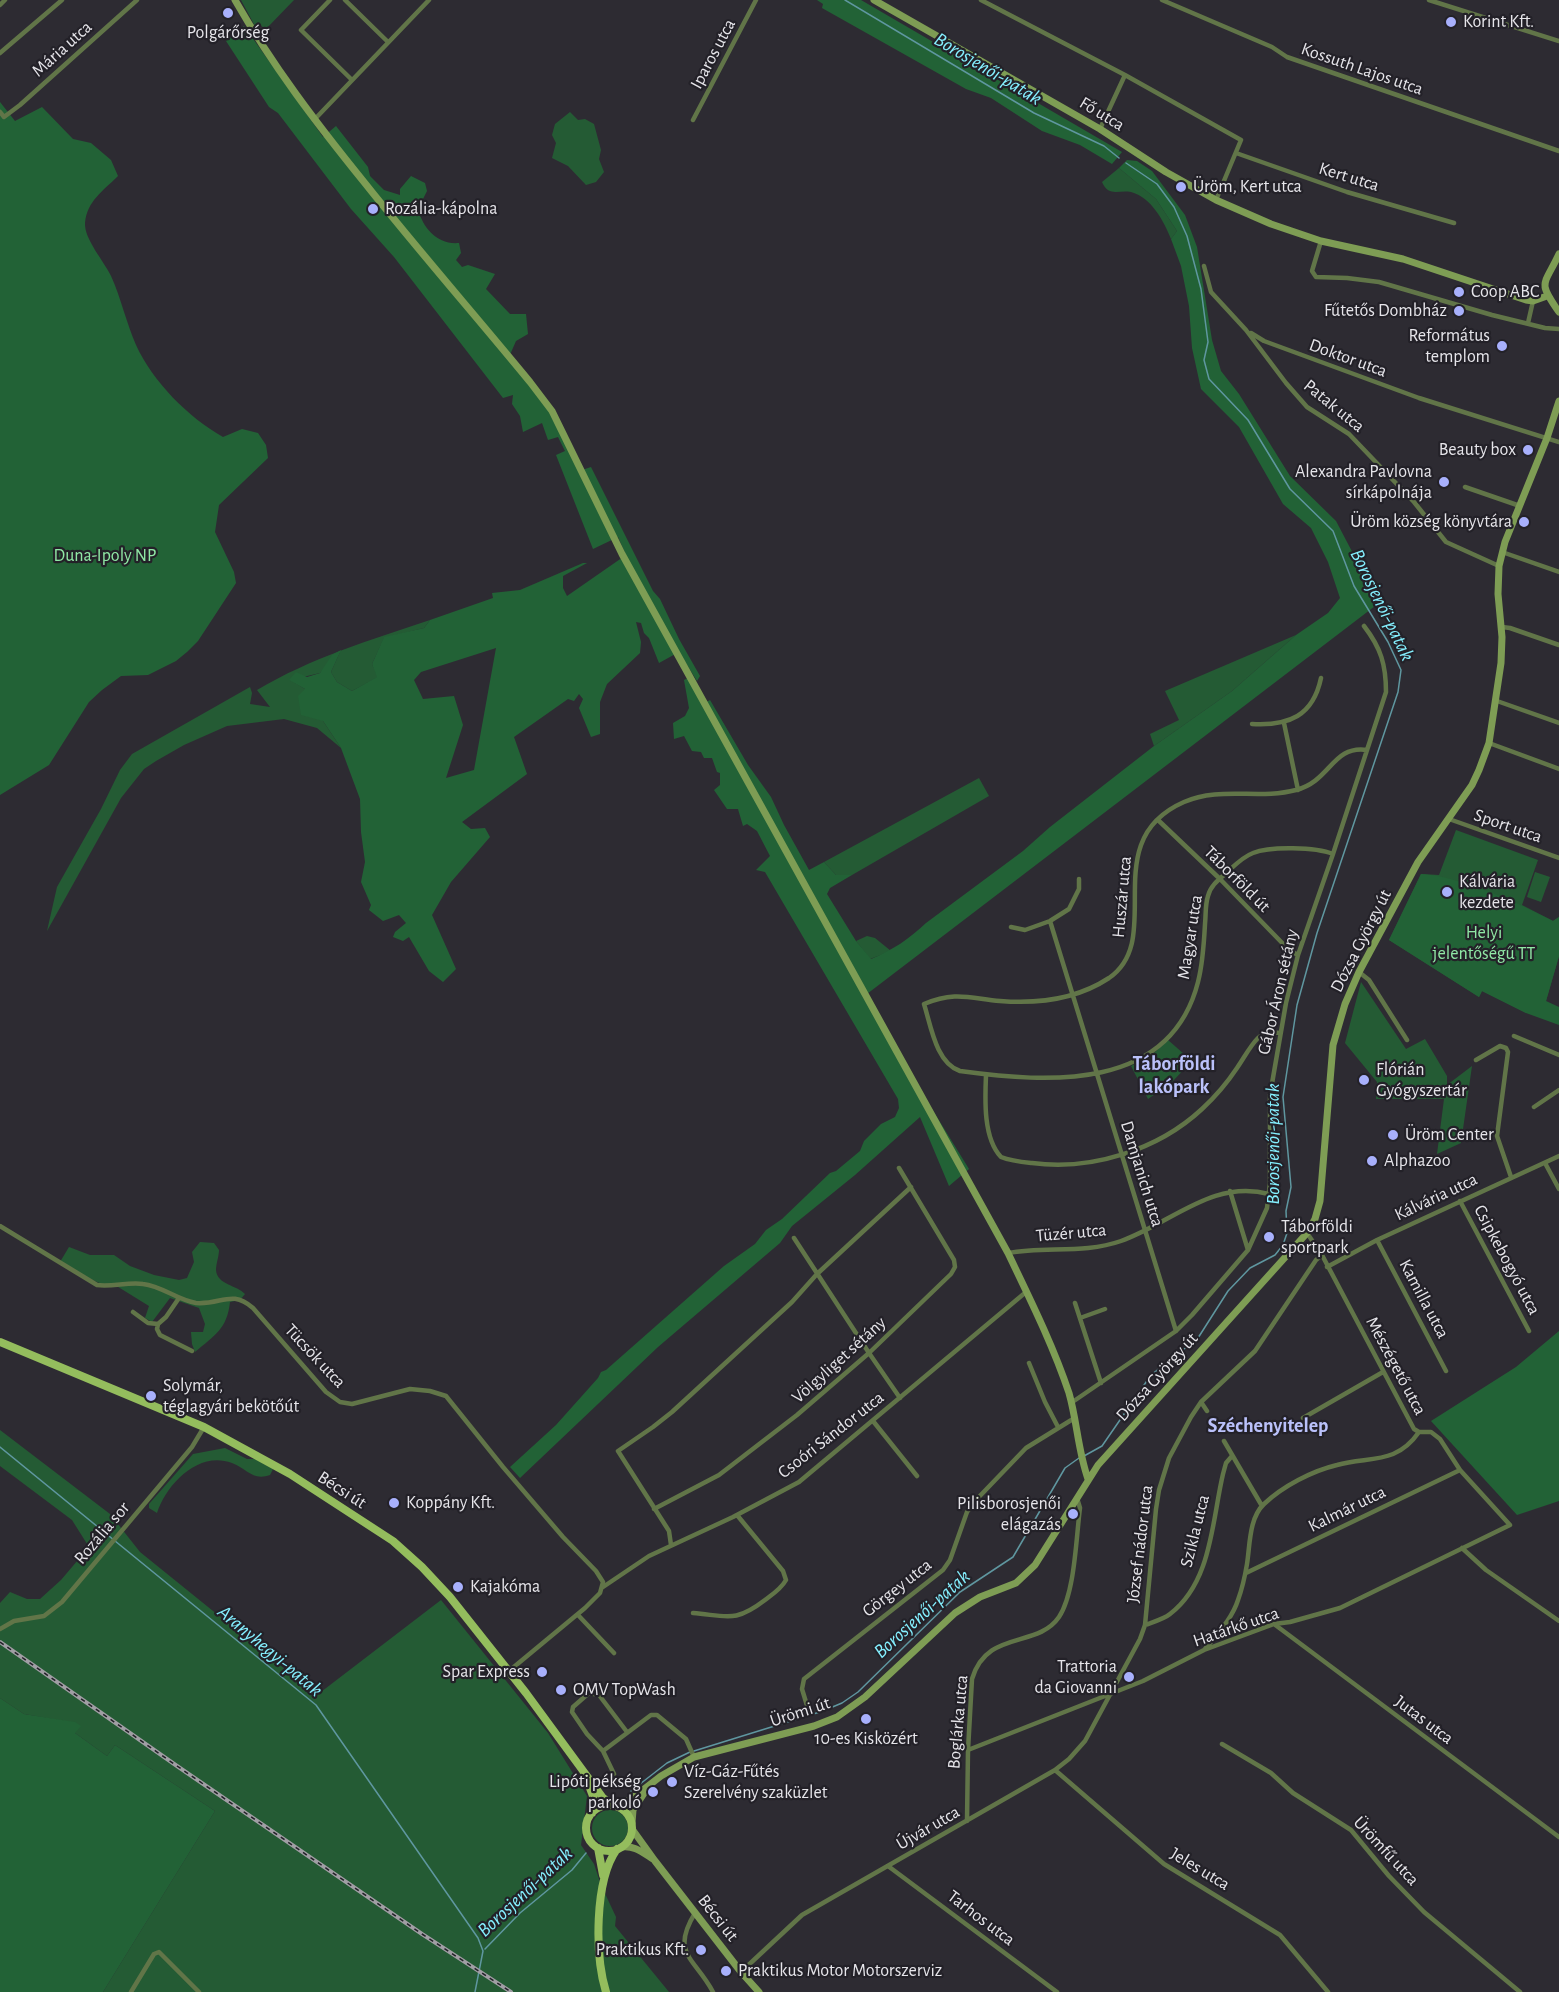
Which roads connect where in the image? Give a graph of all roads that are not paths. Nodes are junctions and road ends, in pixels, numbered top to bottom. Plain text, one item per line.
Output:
1 (5, 0) edge
2 (62, 0) edge
3 (137, 0) edge
4 (235, 0) edge
5 (330, 0) edge
6 (345, 0) edge
7 (756, 0) edge
8 (874, 0) edge
9 (981, 0) edge
10 (1162, 0) edge
11 (1429, 0) edge
12 (426, 1) edge
13 (0, 5) edge
14 (1559, 41) edge
15 (388, 42) junction
16 (0, 53) edge
17 (1125, 75) junction
18 (352, 80) junction
19 (2, 114) edge
20 (314, 120) junction
21 (693, 120) dead end
22 (1100, 129) junction
23 (1559, 151) edge
24 (1236, 153) junction
25 (1216, 200) junction
26 (1454, 223) dead end
27 (1321, 242) junction
28 (1559, 254) edge
29 (1204, 266) dead end
30 (1547, 296) junction
31 (1533, 301) junction
32 (1558, 310) edge
33 (1528, 323) junction
34 (1559, 329) edge
35 (1246, 330) junction
36 (1559, 401) edge
37 (1547, 438) junction
38 (1559, 442) edge
39 (1466, 487) dead end
40 (1521, 506) junction
41 (1502, 552) junction
42 (1499, 566) junction
43 (1559, 572) edge
44 (1364, 626) dead end
45 (1502, 627) junction
46 (1559, 645) edge
47 (1321, 678) dead end
48 (1497, 701) junction
49 (1284, 723) junction
50 (1559, 723) edge
51 (1252, 724) dead end
52 (1489, 743) junction
53 (1367, 750) junction
54 (1559, 768) edge
55 (1298, 790) junction
56 (1449, 819) junction
57 (1158, 820) junction
58 (1334, 854) junction
59 (1559, 858) edge
60 (1079, 879) dead end
61 (1220, 879) junction
62 (1050, 921) junction
63 (1011, 927) dead end
64 (1298, 955) junction
65 (1359, 972) junction
66 (1073, 995) junction
67 (924, 1004) joint
68 (1280, 1033) junction
69 (1515, 1036) dead end
70 (1407, 1040) dead end
71 (1559, 1055) edge
72 (1476, 1060) dead end
73 (986, 1074) junction
74 (1098, 1074) junction
75 (1559, 1090) edge
76 (1534, 1107) dead end
77 (1122, 1155) junction
78 (1559, 1156) edge
79 (1545, 1163) junction
80 (900, 1168) dead end
81 (1511, 1177) junction
82 (911, 1187) junction
83 (1559, 1189) edge
84 (1230, 1191) junction
85 (1269, 1194) junction
86 (1460, 1202) junction
87 (0, 1226) edge
88 (1145, 1232) junction
89 (1307, 1233) junction
90 (794, 1238) dead end
91 (1377, 1240) junction
92 (1248, 1250) junction
93 (1008, 1254) junction
94 (1322, 1256) junction
95 (1327, 1267) junction
96 (817, 1274) junction
97 (1026, 1292) junction
98 (178, 1298) junction
99 (1075, 1303) dead end
100 (1105, 1308) dead end
101 (132, 1312) dead end
102 (1080, 1318) junction
103 (158, 1324) junction
104 (1176, 1331) junction
105 (1529, 1331) dead end
106 (0, 1342) edge
107 (192, 1351) dead end
108 (869, 1353) junction
109 (1029, 1363) dead end
110 (1446, 1371) dead end
111 (1383, 1372) junction
112 (1101, 1383) junction
113 (900, 1398) junction
114 (1201, 1402) junction
115 (1071, 1403) junction
116 (1206, 1411) dead end
117 (1303, 1418) dead end
118 (1073, 1419) junction
119 (873, 1421) junction
120 (204, 1426) junction
121 (1058, 1427) junction
122 (1419, 1432) junction
123 (1224, 1441) dead end
124 (1232, 1456) junction
125 (1460, 1470) junction
126 (917, 1476) dead end
127 (1088, 1479) junction
128 (1077, 1498) junction
129 (1262, 1506) junction
130 (654, 1509) junction
131 (737, 1515) junction
132 (1510, 1525) joint
133 (671, 1545) junction
134 (1462, 1548) junction
135 (1246, 1573) junction
136 (603, 1587) junction
137 (693, 1613) dead end
138 (578, 1615) junction
139 (1559, 1621) edge
140 (1274, 1624) junction
141 (1145, 1625) junction
142 (0, 1629) edge
143 (1204, 1650) junction
144 (614, 1653) dead end
145 (509, 1671) junction
146 (1113, 1693) junction
147 (809, 1712) dead end
148 (627, 1732) junction
149 (1222, 1744) dead end
150 (603, 1750) junction
151 (968, 1750) junction
152 (693, 1755) junction
153 (1055, 1770) junction
154 (583, 1772) junction
155 (614, 1773) dead end
156 (647, 1788) junction
157 (614, 1806) junction
158 (592, 1813) junction
159 (967, 1821) junction
160 (632, 1826) junction
161 (1559, 1837) edge
162 (598, 1848) junction
163 (619, 1848) junction
164 (655, 1861) junction
165 (888, 1866) junction
166 (604, 1880) junction
167 (695, 1913) junction
168 (741, 1971) junction
169 (132, 1992) edge
170 (200, 1992) edge
171 (606, 1992) edge
172 (713, 1992) edge
173 (759, 1992) edge
174 (1057, 1992) edge
175 (1328, 1992) edge
176 (1520, 1992) edge

1 - 13 street
2 - 16 street
3 - 19 street, Mária utca
4 - 20 street
5 - 18 street
6 - 15 street
7 - 21 street, Iparos utca
8 - 22 street, Fő utca
9 - 17 street
10 - 23 street, Kossuth Lajos utca
11 - 14 street
12 - 15 street
15 - 18 street
17 - 22 street
17 - 24 street
18 - 20 street
20 - 93 street
22 - 25 street, Fő utca
24 - 25 street
24 - 26 street, Kert utca
25 - 27 street, Fő utca
27 - 31 street, Fő utca
27 - 33 street
28 - 30 street
29 - 35 street, Patak utca
30 - 31 street
30 - 32 street
31 - 33 street
33 - 34 street
35 - 37 street, Doktor utca
35 - 42 street, Patak utca
36 - 37 street, Dózsa György út
37 - 38 street, Doktor utca
37 - 40 street, Dózsa György út
39 - 40 street
40 - 41 street, Dózsa György út
41 - 42 street, Dózsa György út
41 - 43 street
42 - 45 street, Dózsa György út
44 - 53 street, Gábor Áron sétány
45 - 46 street
45 - 48 street, Dózsa György út
47 - 49 street
48 - 50 street
48 - 52 street, Dózsa György út
49 - 51 street
49 - 55 street
52 - 54 street
52 - 56 street, Dózsa György út
53 - 55 street, Huszár utca
53 - 58 street, Gábor Áron sétány
55 - 57 street, Huszár utca
56 - 59 street, Sport utca
56 - 65 street, Dózsa György út
57 - 61 street, Táborföld út
57 - 66 street, Huszár utca
58 - 61 street, Magyar utca
58 - 64 street, Gábor Áron sétány
60 - 62 street
61 - 64 street, Táborföld út
61 - 74 street, Magyar utca
62 - 63 street
62 - 66 street, Damjanich utca
64 - 68 street, Gábor Áron sétány
65 - 70 street
65 - 89 street, Dózsa György út
66 - 67 street, Huszár utca
66 - 74 street, Damjanich utca
67 - 73 street, Magyar utca
68 - 77 street
68 - 85 street, Gábor Áron sétány
69 - 71 street
72 - 81 street
73 - 74 street, Magyar utca
73 - 77 street
74 - 77 street, Damjanich utca
75 - 76 street
77 - 88 street, Damjanich utca
78 - 79 street, Kálvária utca
79 - 81 street, Kálvária utca
79 - 83 street
80 - 82 street, Völgyliget sétány
81 - 86 street, Kálvária utca
82 - 96 street
82 - 108 street, Völgyliget sétány
84 - 85 street, Tüzér utca
84 - 88 street, Tüzér utca
84 - 92 street
85 - 92 street, Gábor Áron sétány
86 - 91 street, Kálvária utca
86 - 105 street, Csipkebogyó utca
87 - 98 street, Tücsök utca
88 - 93 street, Tüzér utca
88 - 104 street, Damjanich utca
89 - 94 street
89 - 127 street, Dózsa György út
90 - 96 street
91 - 95 street, Kálvária utca
91 - 110 street, Kamilla utca
92 - 104 street, Gábor Áron sétány
93 - 97 street
94 - 95 street, Mészégető utca
94 - 114 street, József nádor utca
95 - 111 street, Mészégető utca
96 - 108 street
96 - 130 street
97 - 113 street, Csoóri Sándor utca
97 - 115 street
98 - 103 street
98 - 136 street, Tücsök utca
99 - 102 street
100 - 102 street
101 - 103 street
102 - 112 street
103 - 107 street
104 - 112 street, Gábor Áron sétány
106 - 120 main road, Bécsi út
108 - 113 street
108 - 130 street, Völgyliget sétány
109 - 121 street
111 - 117 street
111 - 122 street, Mészégető utca
112 - 115 street, Gábor Áron sétány
113 - 119 street, Csoóri Sándor utca
114 - 116 street
114 - 141 street, József nádor utca
115 - 118 street
118 - 121 street, Görgey utca
118 - 127 street
119 - 126 street
119 - 131 street, Csoóri Sándor utca
120 - 142 street, Rozália sor
120 - 145 main road, Bécsi út
121 - 147 street, Görgey utca
122 - 125 street, Mészégető utca
122 - 129 street
123 - 124 street
124 - 129 street
124 - 141 street, Szikla utca
125 - 132 street, Mészégető utca
125 - 135 street, Kalmár utca
127 - 128 street, Ürömi út
128 - 151 street, Boglárka utca
128 - 152 street, Ürömi út
129 - 135 street
130 - 133 street
131 - 133 street, Csoóri Sándor utca
131 - 137 street
132 - 134 street, Határkő utca
133 - 136 street, Csoóri Sándor utca
134 - 139 street
134 - 140 street, Határkő utca
135 - 143 street
136 - 138 street
138 - 144 street
138 - 145 street
140 - 143 street, Határkő utca
140 - 161 street, Jutas utca
141 - 146 street, József nádor utca
143 - 146 street, Határkő utca
145 - 154 main road, Bécsi út
146 - 151 street, Határkő utca
146 - 153 street, Újvár utca
148 - 150 street
148 - 150 street
148 - 152 street
149 - 176 street, Ürömfű utca
150 - 155 street
151 - 159 street, Boglárka utca
152 - 156 street, Ürömi út
153 - 159 street, Újvár utca
153 - 175 street, Jeles utca
154 - 157 main road, Bécsi út
154 - 158 main road, Bécsi út
156 - 157 street, Ürömi út
156 - 160 street, Ürömi út
157 - 158 main road
157 - 160 main road
158 - 162 main road
159 - 165 street, Újvár utca
160 - 163 main road
160 - 164 street, Bécsi út
162 - 163 main road
162 - 166 main road
163 - 164 street, Bécsi út
163 - 166 main road
164 - 167 street, Bécsi út
165 - 168 street, Újvár utca
165 - 174 street, Tarhos utca
166 - 171 main road
167 - 168 street, Bécsi út
167 - 172 street
168 - 173 street, Bécsi út
169 - 170 street

